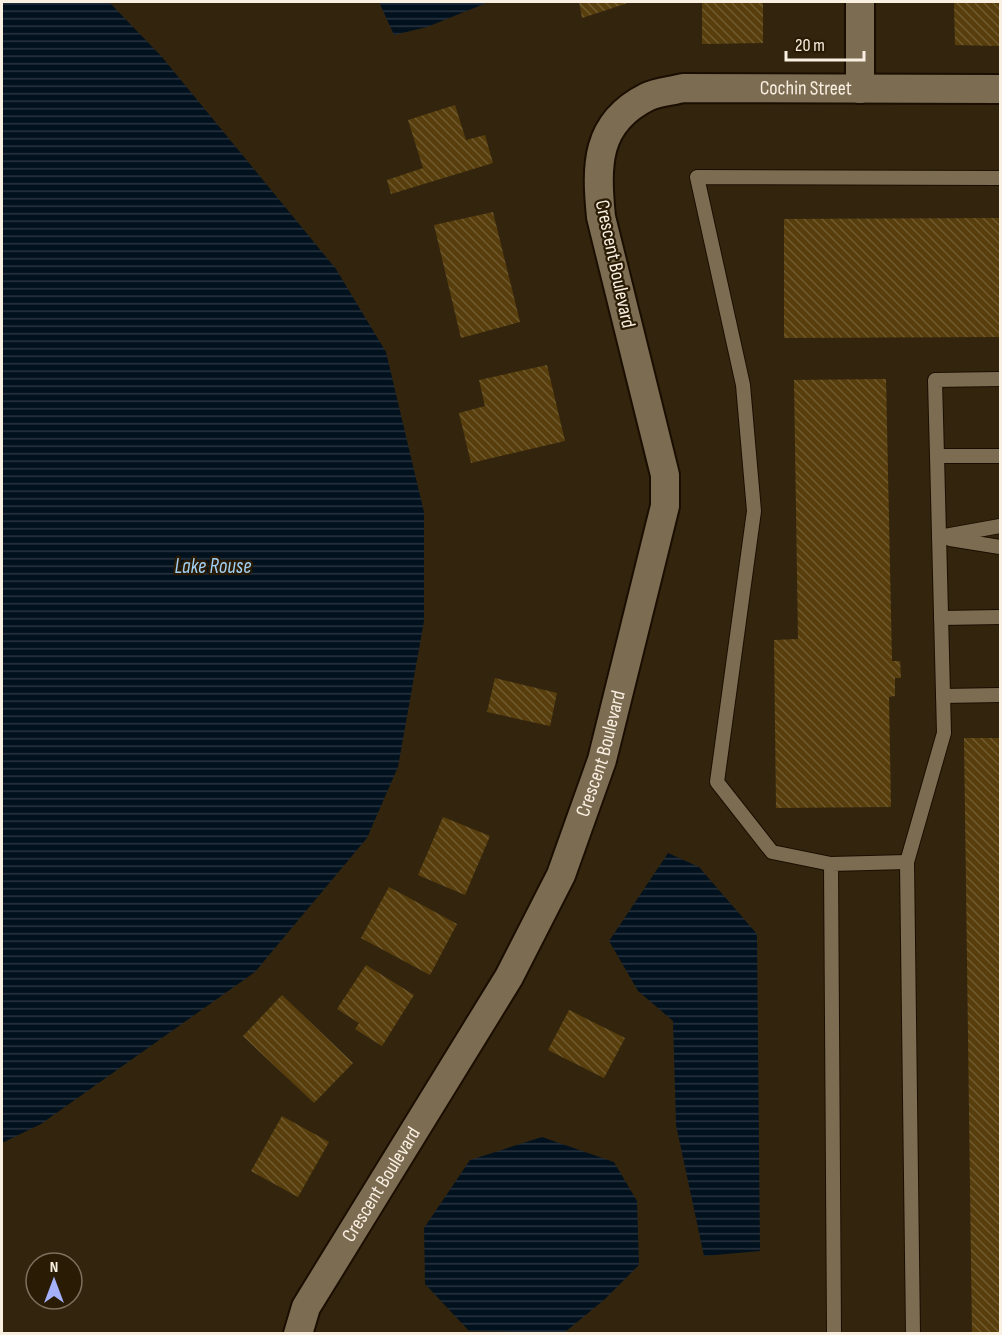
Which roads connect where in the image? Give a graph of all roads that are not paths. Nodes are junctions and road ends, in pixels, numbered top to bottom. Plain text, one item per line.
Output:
1 (860, 2) edge
2 (1000, 89) edge
3 (860, 90) junction
4 (618, 116) joint
5 (1000, 178) edge
6 (1000, 379) edge
7 (937, 456) junction
8 (1000, 456) edge
9 (1000, 526) edge
10 (939, 537) junction
11 (1000, 547) edge
12 (1000, 617) edge
13 (941, 618) junction
14 (1000, 695) edge
15 (943, 696) junction
16 (907, 862) junction
17 (831, 864) junction
18 (298, 1334) edge
19 (834, 1334) edge
20 (914, 1334) edge

1 - 3 street
2 - 3 street, Cochin Street
3 - 4 street, Cochin Street
4 - 18 street, Crescent Boulevard
5 - 17 lane
6 - 7 lane
7 - 8 lane
7 - 10 lane
9 - 10 lane
10 - 11 lane
10 - 13 lane
12 - 13 lane
13 - 15 lane
14 - 15 lane
15 - 16 lane
16 - 17 lane
16 - 20 lane
17 - 19 lane

